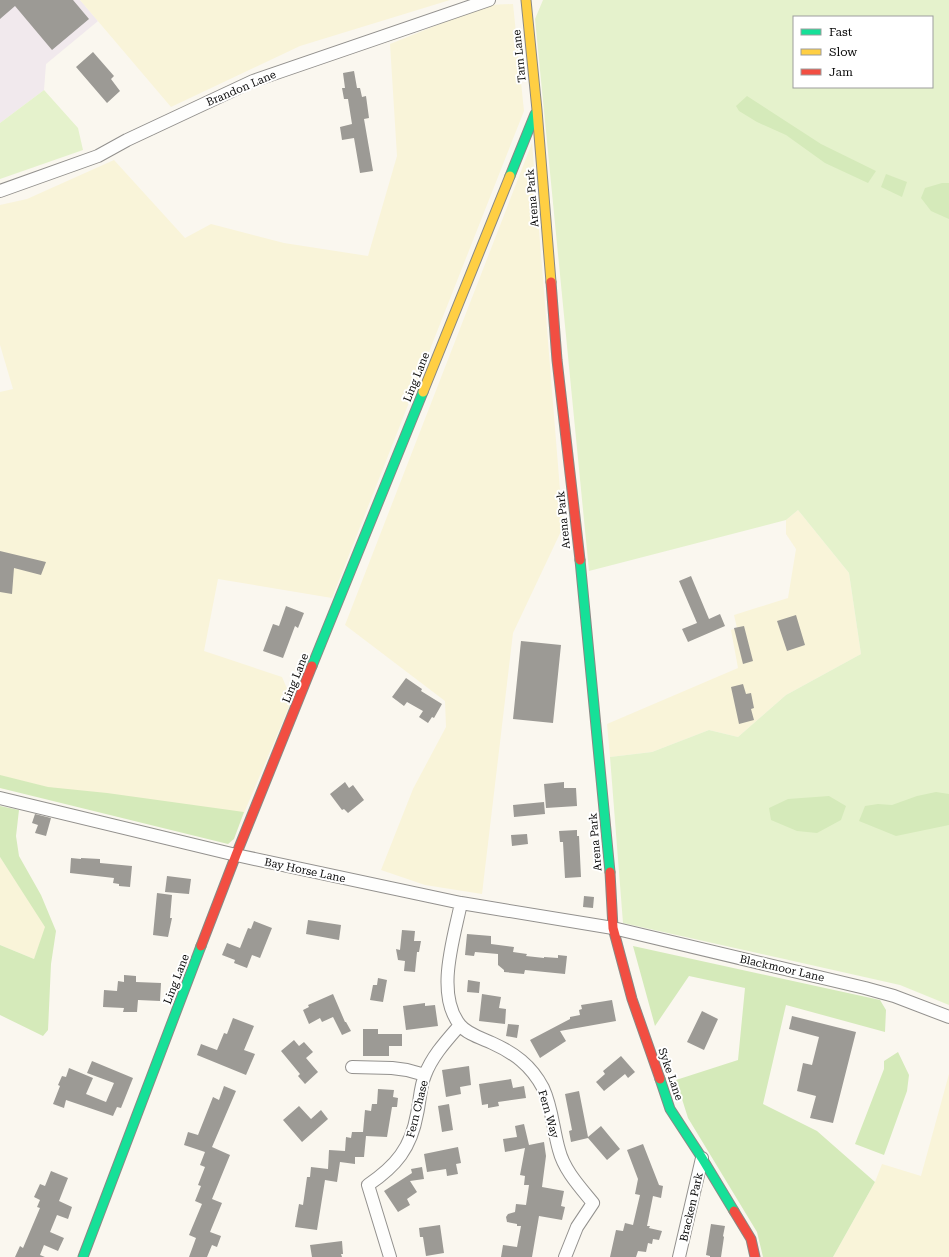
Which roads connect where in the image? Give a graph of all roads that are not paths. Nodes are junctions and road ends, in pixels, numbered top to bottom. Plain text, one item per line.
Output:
1 (489, 0) edge
2 (526, 0) edge
3 (537, 110) junction
4 (0, 191) edge
5 (0, 798) edge
6 (236, 855) junction
7 (461, 903) junction
8 (613, 928) junction
9 (949, 1017) edge
10 (460, 1025) junction
11 (352, 1068) dead end
12 (425, 1075) junction
13 (702, 1158) junction
14 (83, 1257) edge
15 (390, 1257) edge
16 (565, 1257) edge
17 (679, 1257) edge
18 (755, 1257) edge

1 - 4 street, Brandon Lane
2 - 3 street, Tarn Lane
3 - 6 street, Ling Lane
3 - 8 street, Arena Park
5 - 6 street, Bay Horse Lane
6 - 7 street, Bay Horse Lane
6 - 14 street, Ling Lane
7 - 8 street, Bay Horse Lane
7 - 10 street
8 - 9 street, Blackmoor Lane
8 - 13 street, Syke Lane
10 - 12 street, Fern Chase
10 - 16 street, Fern Way
11 - 12 street
12 - 15 street, Fern Chase
13 - 17 street, Bracken Park
13 - 18 street, Syke Lane

